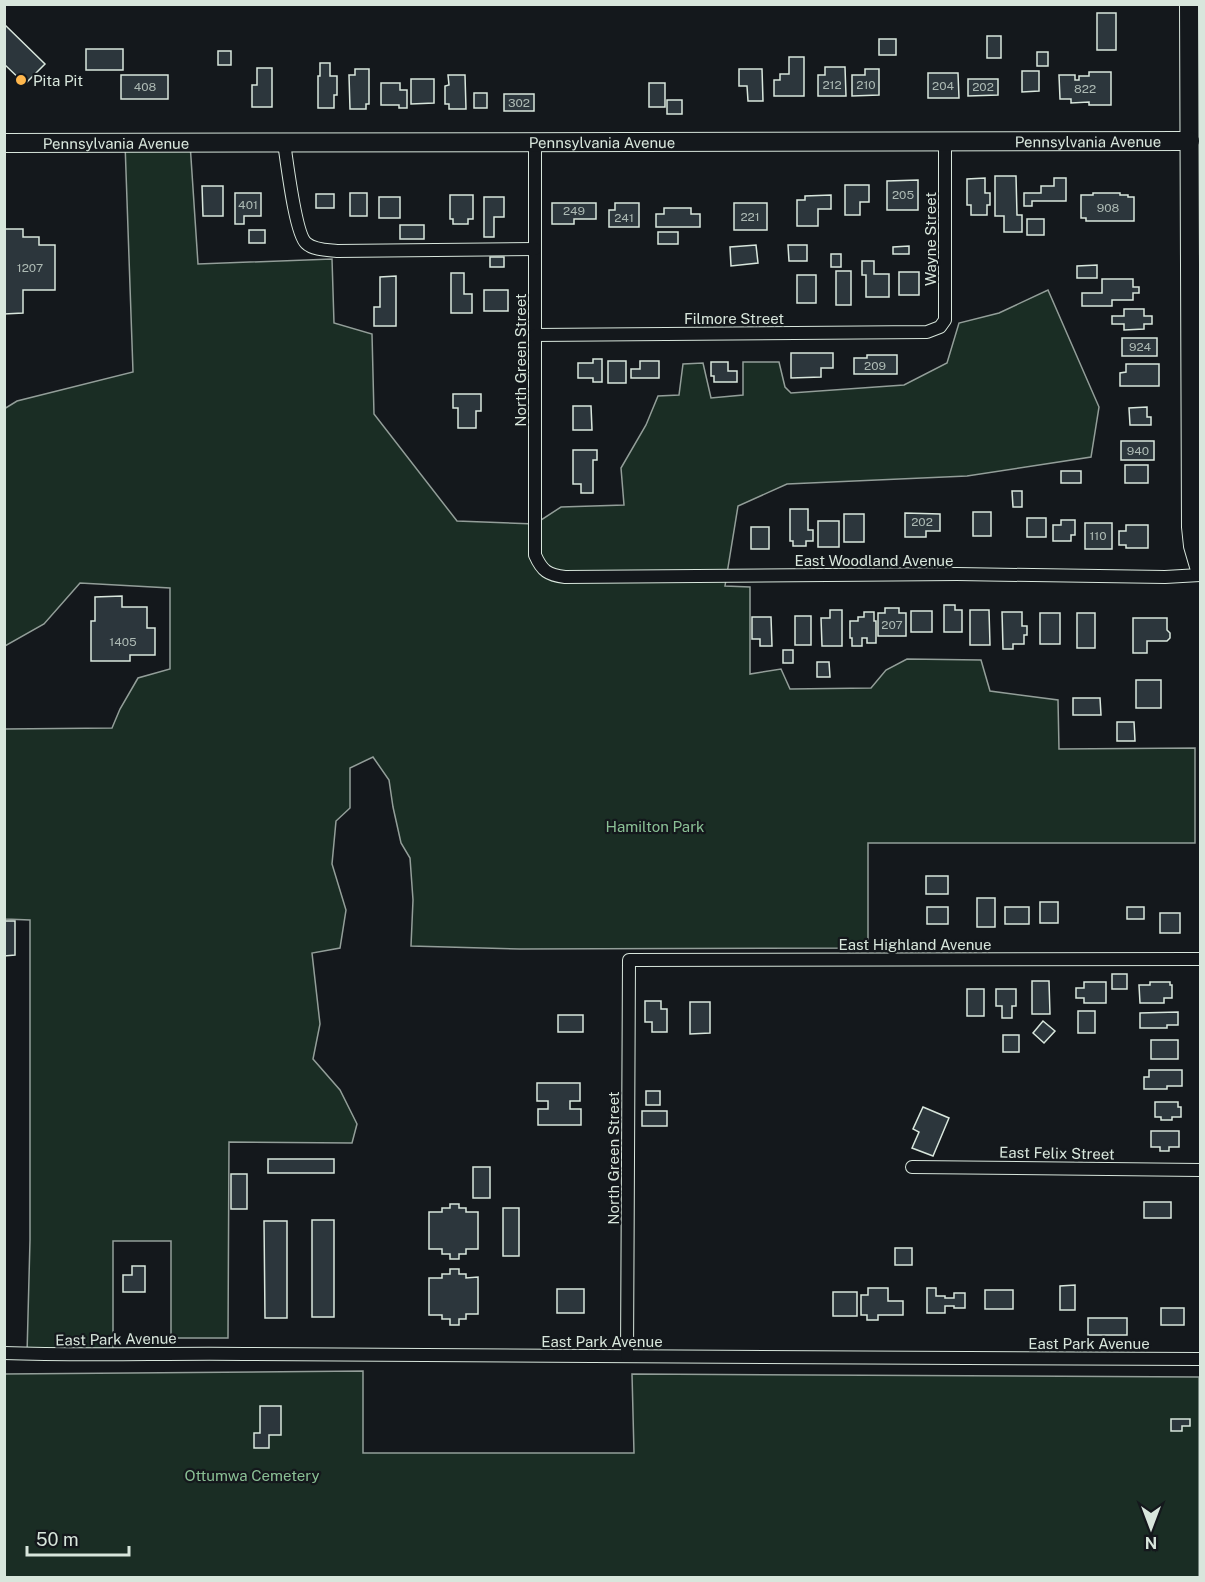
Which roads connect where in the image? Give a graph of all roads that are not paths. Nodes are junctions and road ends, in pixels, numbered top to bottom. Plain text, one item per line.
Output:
1 (1189, 4) edge
2 (535, 142) junction
3 (945, 142) junction
4 (1195, 142) edge
5 (4, 143) edge
6 (284, 143) junction
7 (535, 249) junction
8 (933, 330) joint
9 (535, 335) junction
10 (1200, 570) edge
11 (548, 572) joint
12 (1200, 575) edge
13 (1200, 959) edge
14 (629, 960) joint
15 (912, 1167) dead end
16 (1200, 1170) edge
17 (4, 1353) edge
18 (627, 1356) junction
19 (1200, 1359) edge

1 - 4 main road
2 - 3 main road, Pennsylvania Avenue
2 - 6 main road, Pennsylvania Avenue
2 - 7 street, North Green Street
3 - 4 main road, Pennsylvania Avenue
3 - 8 street, Wayne Street
4 - 10 main road
5 - 6 main road, Pennsylvania Avenue
6 - 7 street
7 - 9 street, North Green Street
8 - 9 street, Filmore Street
9 - 11 street, North Green Street
11 - 12 street, East Woodland Avenue
13 - 14 street, East Highland Avenue
14 - 18 street, North Green Street
15 - 16 street, East Felix Street
17 - 18 street, East Park Avenue
18 - 19 street, East Park Avenue

